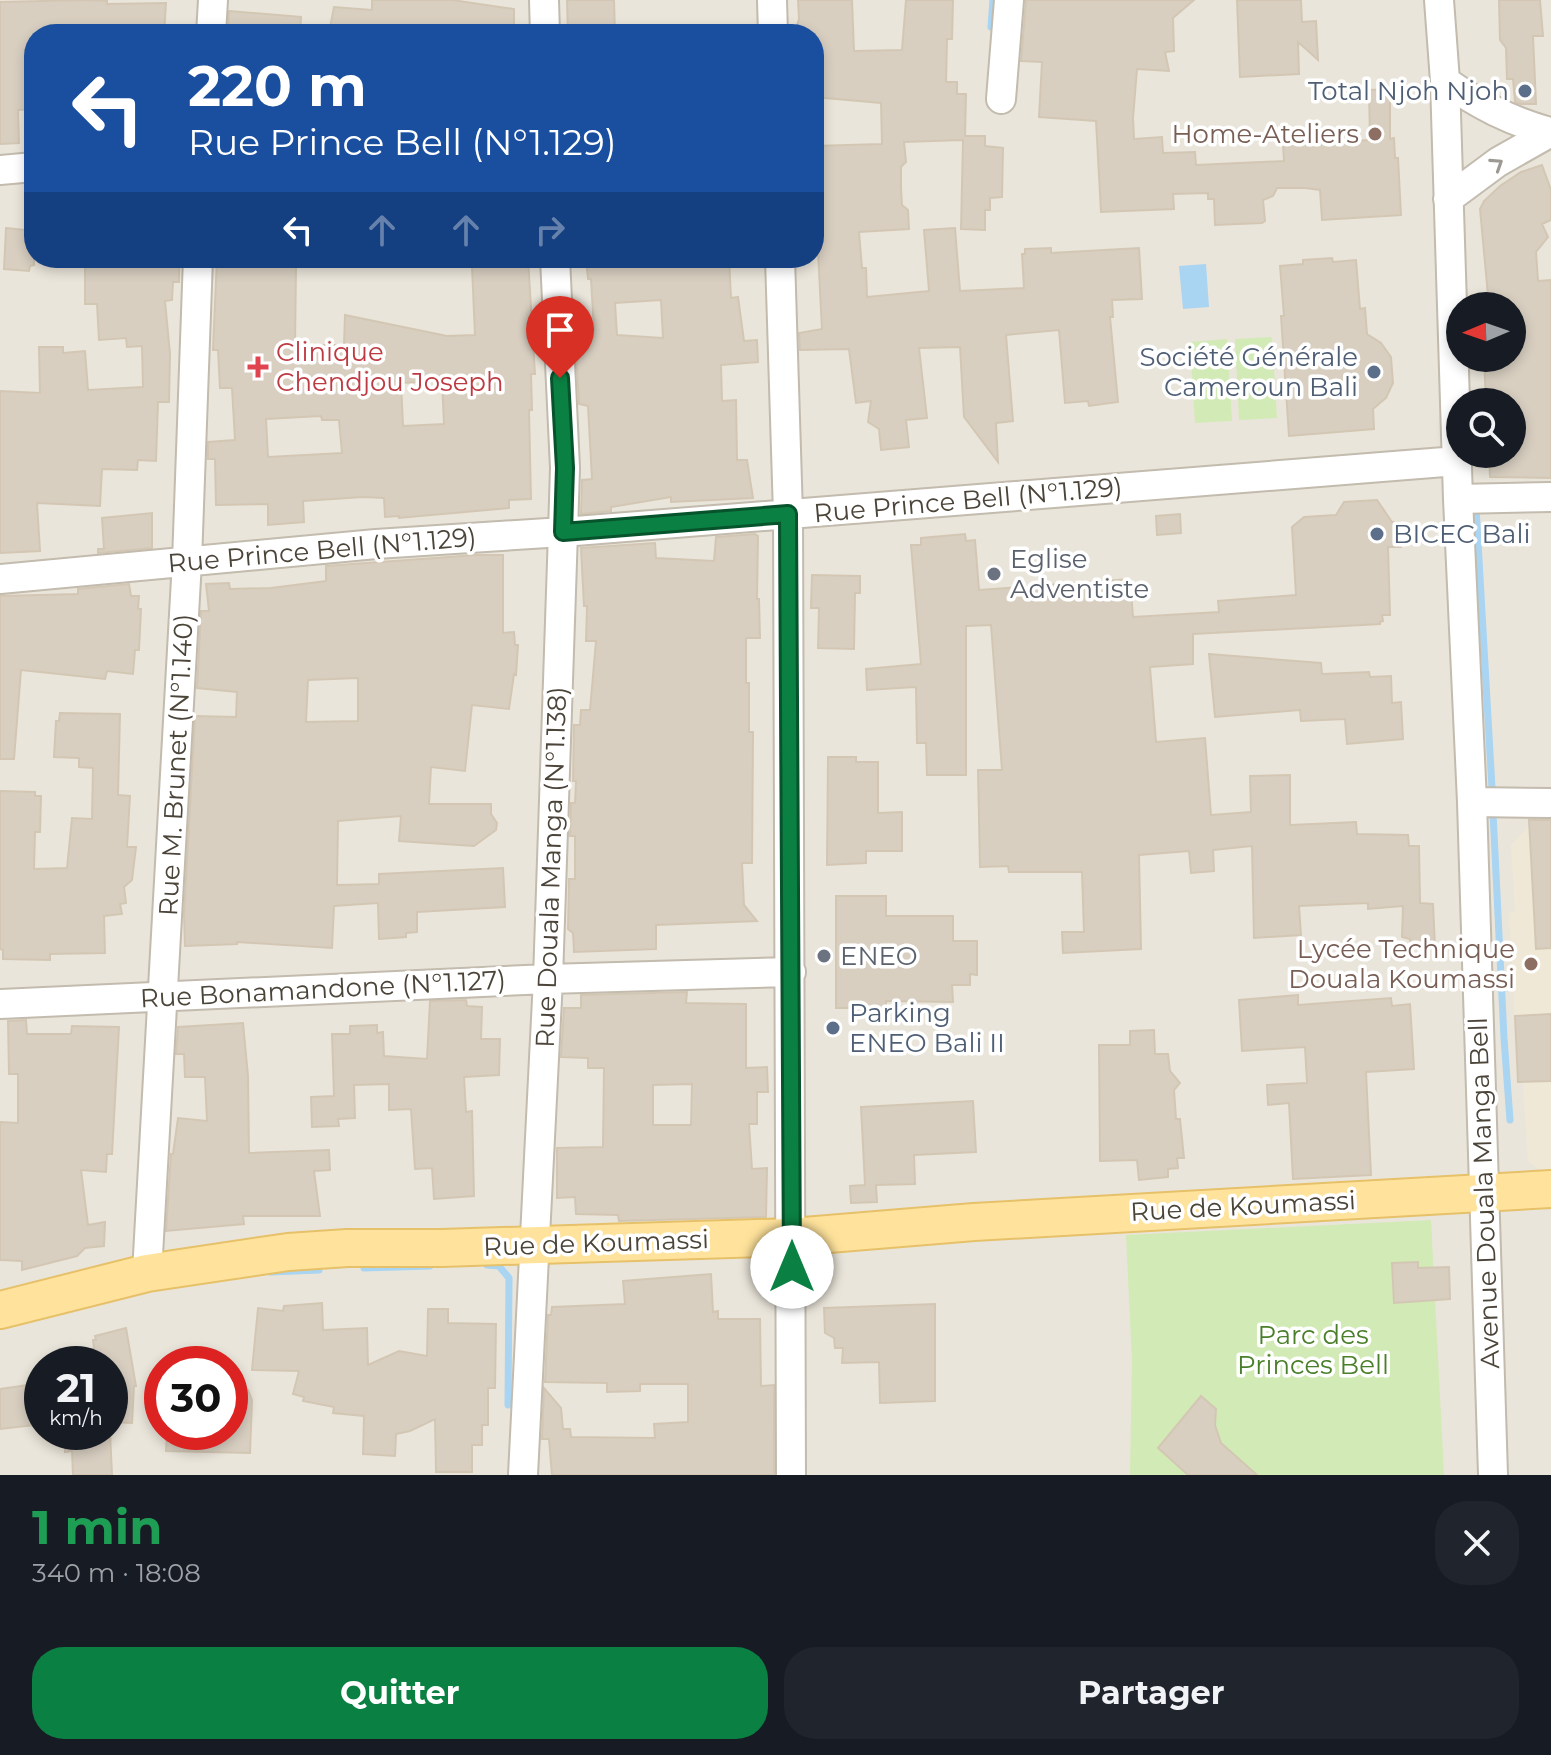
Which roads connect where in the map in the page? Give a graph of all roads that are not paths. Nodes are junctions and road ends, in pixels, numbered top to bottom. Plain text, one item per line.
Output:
1 (213, 0) edge
2 (544, 0) edge
3 (772, 0) edge
4 (1009, 0) edge
5 (1439, 0) edge
6 (212, 24) edge
7 (545, 24) edge
8 (773, 24) edge
9 (1445, 81) junction
10 (1001, 99) dead end
11 (1550, 132) edge
12 (24, 168) edge
13 (0, 170) edge
14 (1448, 199) junction
15 (198, 268) edge
16 (555, 268) edge
17 (780, 268) edge
18 (1454, 388) edge
19 (1446, 462) edge
20 (1457, 468) edge
21 (1551, 497) edge
22 (1458, 499) junction
23 (788, 514) junction
24 (563, 532) junction
25 (187, 561) junction
26 (0, 579) edge
27 (1472, 802) junction
28 (1551, 803) edge
29 (791, 972) junction
30 (548, 979) junction
31 (164, 996) junction
32 (0, 1004) edge
33 (1551, 1189) edge
34 (1484, 1193) junction
35 (792, 1237) junction
36 (535, 1244) junction
37 (147, 1273) junction
38 (0, 1310) edge
39 (523, 1475) edge
40 (791, 1475) edge
41 (1493, 1475) edge

1 - 6 street
2 - 7 street
3 - 8 street
4 - 10 street
5 - 9 street, Avenue Douala Manga Bell
9 - 11 street
9 - 14 street, Avenue Douala Manga Bell
14 -> 11 street
12 - 13 street
14 - 18 street, Avenue Douala Manga Bell
15 - 25 street, Rue M. Brunet (N°1.140)
16 - 24 street, Rue Douala Manga (N°1.138)
17 - 23 street
19 - 23 street, Rue Prince Bell (N°1.129)
20 - 22 street, Avenue Douala Manga Bell
21 - 22 street
22 - 27 street, Avenue Douala Manga Bell
23 - 24 street, Rue Prince Bell (N°1.129)
23 - 29 street
24 - 25 street, Rue Prince Bell (N°1.129)
24 - 30 street, Rue Douala Manga (N°1.138)
25 - 26 street, Rue Prince Bell (N°1.129)
25 - 31 street, Rue M. Brunet (N°1.140)
27 - 28 street
27 - 34 street, Avenue Douala Manga Bell
29 - 30 street, Rue Bonamandone (N°1.127)
29 - 35 street
30 - 31 street, Rue Bonamandone (N°1.127)
30 - 36 street, Rue Douala Manga (N°1.138)
31 - 32 street, Rue Bonamandone (N°1.127)
31 - 37 street, Rue M. Brunet (N°1.140)
33 - 34 main road, Rue de Koumassi
34 - 35 main road, Rue de Koumassi
34 - 41 street, Avenue Douala Manga Bell
35 - 36 main road, Rue de Koumassi
35 - 40 street
36 - 37 main road, Rue de Koumassi
36 - 39 street, Rue Douala Manga (N°1.138)
37 - 38 main road, Rue de Koumassi

